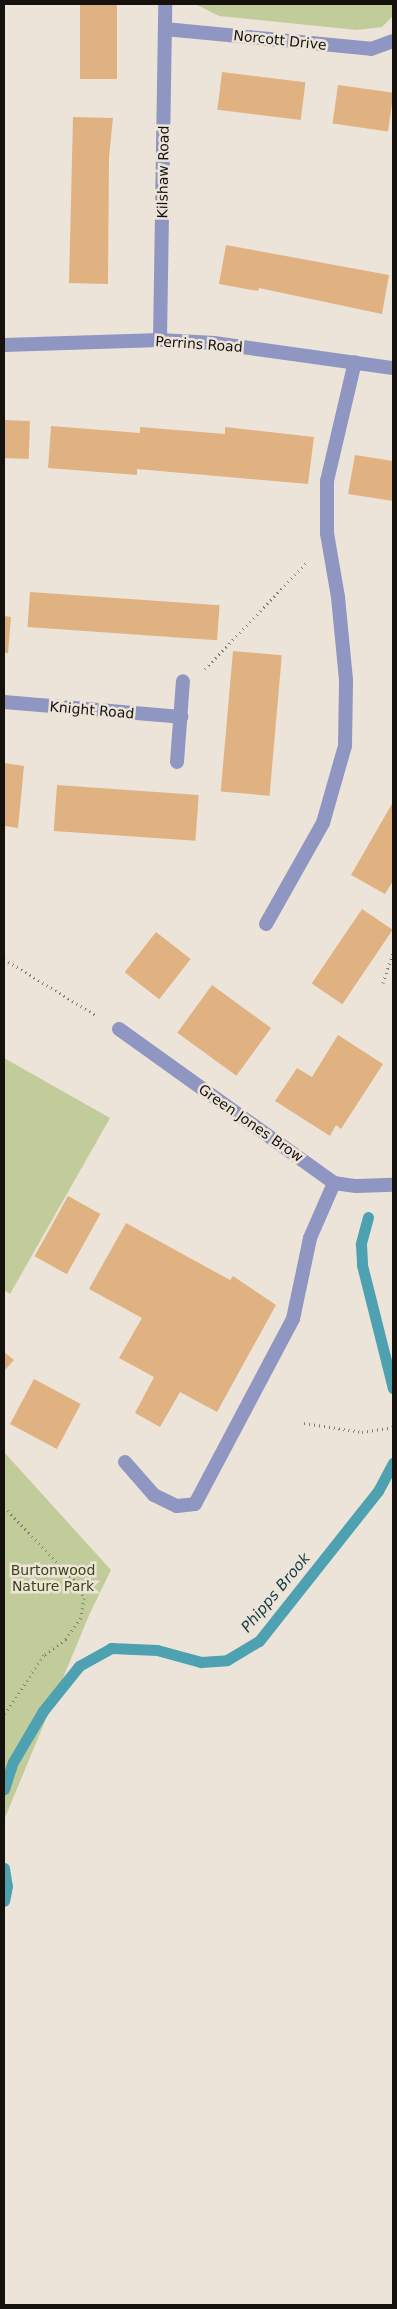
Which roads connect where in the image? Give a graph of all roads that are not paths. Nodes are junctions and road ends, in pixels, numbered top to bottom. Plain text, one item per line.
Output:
1 (165, 4) edge
2 (164, 29) junction
3 (393, 40) edge
4 (160, 340) junction
5 (4, 345) edge
6 (355, 362) junction
7 (393, 368) edge
8 (183, 681) road end
9 (4, 702) edge
10 (181, 718) junction
11 (177, 762) dead end
12 (266, 924) dead end
13 (119, 1029) road end
14 (334, 1183) junction
15 (393, 1185) edge
16 (125, 1462) dead end

1 - 2 street, Kilshaw Road
2 - 3 street, Norcott Drive
2 - 4 street, Kilshaw Road
4 - 5 street, Perrins Road
4 - 6 street, Perrins Road
6 - 7 street, Perrins Road
6 - 12 street
8 - 10 street
9 - 10 street, Knight Road
10 - 11 street
13 - 14 street, Green Jones Brow
14 - 15 street, Green Jones Brow
14 - 16 street

